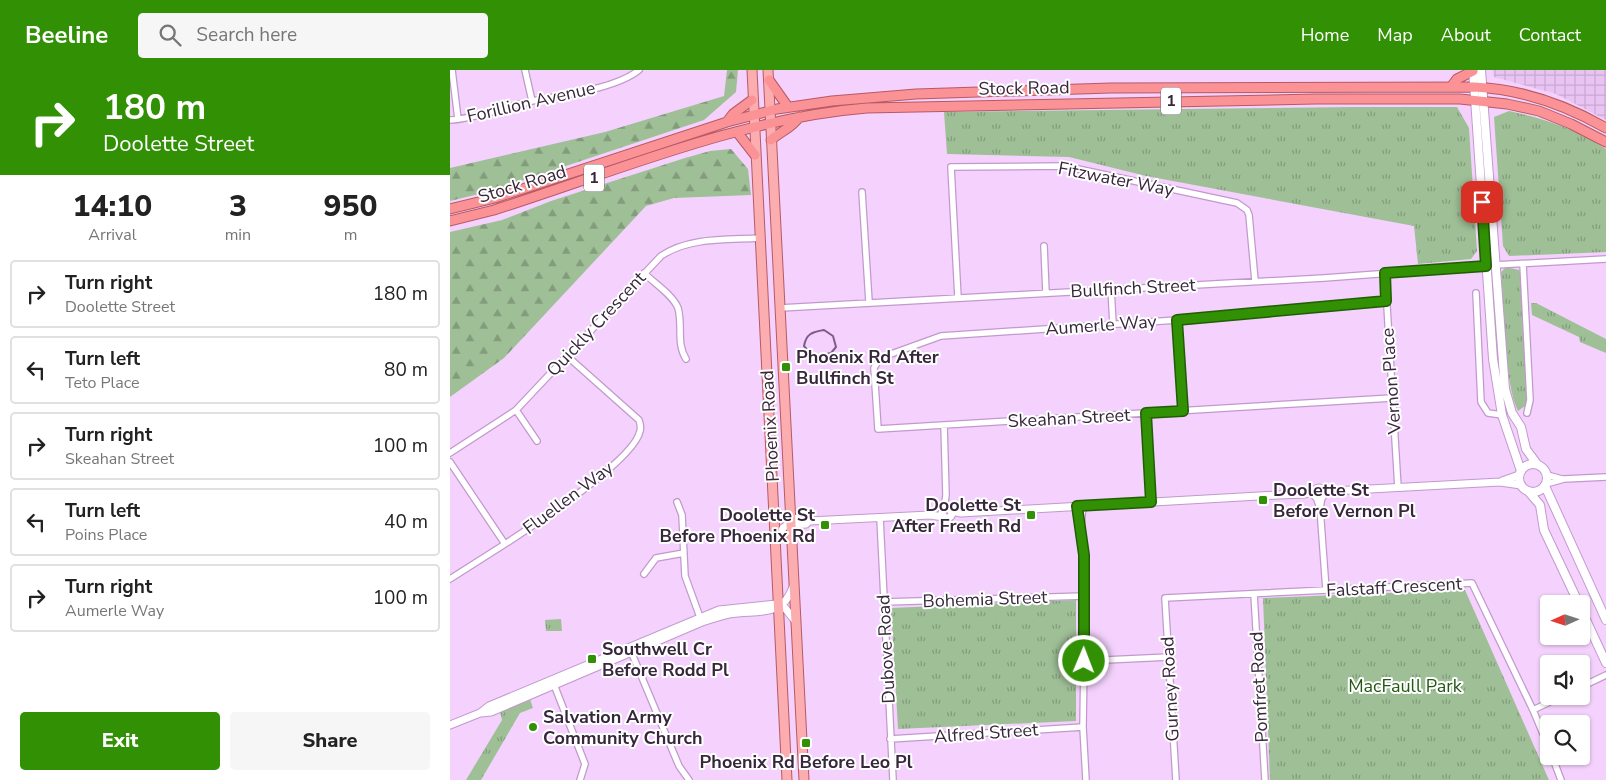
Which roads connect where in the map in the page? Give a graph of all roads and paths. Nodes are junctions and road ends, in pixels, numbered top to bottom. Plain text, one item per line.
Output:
1 (452, 70) edge
2 (525, 70) edge
3 (639, 70) edge
4 (752, 70) edge
5 (768, 70) edge
6 (1476, 70) edge
7 (769, 80) junction
8 (1451, 87) junction
9 (1478, 87) junction
10 (752, 100) junction
11 (1478, 100) junction
12 (532, 101) junction
13 (788, 107) junction
14 (770, 111) junction
15 (754, 115) junction
16 (799, 117) junction
17 (458, 119) junction
18 (450, 120) edge
19 (727, 122) junction
20 (770, 123) junction
21 (754, 127) junction
22 (1606, 128) edge
23 (737, 132) junction
24 (771, 140) junction
25 (1606, 142) edge
26 (755, 156) junction
27 (862, 192) dead end
28 (450, 210) edge
29 (450, 222) edge
30 (760, 238) junction
31 (1044, 246) dead end
32 (1606, 259) edge
33 (1523, 264) junction
34 (1495, 265) junction
35 (1486, 266) junction
36 (1385, 273) junction
37 (644, 274) junction
38 (1254, 281) junction
39 (1111, 289) junction
40 (1046, 293) junction
41 (1476, 293) dead end
42 (958, 298) junction
43 (1386, 301) junction
44 (869, 302) junction
45 (780, 308) junction
46 (1177, 320) junction
47 (1113, 324) junction
48 (567, 356) junction
49 (880, 358) joint
50 (686, 359) dead end
51 (1392, 398) junction
52 (516, 410) junction
53 (1183, 411) junction
54 (1146, 413) junction
55 (1527, 413) dead end
56 (1502, 415) junction
57 (944, 425) junction
58 (537, 441) dead end
59 (450, 453) edge
60 (450, 462) edge
61 (1537, 464) junction
62 (1520, 473) junction
63 (1547, 475) junction
64 (1606, 477) edge
65 (1564, 479) junction
66 (1500, 482) junction
67 (1545, 485) junction
68 (1521, 486) junction
69 (1398, 488) junction
70 (1528, 491) junction
71 (1319, 494) junction
72 (677, 502) dead end
73 (1151, 502) junction
74 (1080, 506) junction
75 (774, 507) junction
76 (947, 512) junction
77 (880, 518) junction
78 (791, 521) junction
79 (775, 542) junction
80 (505, 544) junction
81 (684, 553) junction
82 (644, 574) dead end
83 (450, 579) edge
84 (794, 583) junction
85 (1326, 590) junction
86 (1254, 594) junction
87 (1575, 595) edge
88 (1085, 596) junction
89 (1165, 598) joint
90 (884, 602) junction
91 (779, 606) junction
92 (701, 620) junction
93 (1606, 620) edge
94 (796, 622) junction
95 (1590, 628) edge
96 (630, 650) junction
97 (1169, 657) junction
98 (1084, 661) junction
99 (1606, 663) edge
100 (1606, 675) edge
101 (553, 682) junction
102 (1590, 683) edge
103 (1543, 705) edge
104 (1533, 710) junction
105 (450, 725) edge
106 (1083, 727) junction
107 (1540, 727) edge
108 (890, 739) junction
109 (1555, 765) edge
110 (580, 779) edge
111 (688, 780) edge
112 (787, 780) edge
113 (804, 780) edge
114 (893, 780) edge
115 (1086, 780) edge
116 (1176, 780) edge
117 (1265, 780) edge
118 (1561, 780) edge

1 - 17 street
2 - 12 street
3 - 12 street, Forillion Avenue
4 - 10 main road, Phoenix Road
5 - 7 main road, Phoenix Road
6 - 8 highway
6 - 9 main road
7 - 13 highway
7 - 14 main road, Phoenix Road
8 - 9 highway, Stock Road / 1
8 - 13 highway, Stock Road / 1
9 - 11 main road
9 - 22 highway, Stock Road / 1
10 - 15 main road, Phoenix Road
10 - 19 highway
11 - 16 highway, Stock Road / 1
11 - 25 highway, Stock Road / 1
11 - 34 main road
11 - 35 main road
12 - 17 street, Forillion Avenue
13 - 14 highway, Stock Road / 1
14 - 15 highway, Stock Road / 1
14 - 20 main road, Phoenix Road
15 - 19 highway, Stock Road / 1
15 - 21 main road, Phoenix Road
16 - 20 highway, Stock Road / 1
16 - 24 highway
17 - 18 street, Forillion Avenue
19 - 28 highway, Stock Road / 1
20 - 21 highway, Stock Road / 1
20 - 24 main road, Phoenix Road
21 - 23 highway, Stock Road / 1
21 - 26 main road, Phoenix Road
23 - 26 highway
23 - 29 highway, Stock Road / 1
24 - 45 main road, Phoenix Road
26 - 30 main road, Phoenix Road
27 - 44 street
30 - 37 street, Quickly Crescent
30 - 75 main road, Phoenix Road
31 - 40 street
32 - 33 street
33 - 34 street
33 - 55 street
34 - 61 main road
35 - 36 street, Bullfinch Street
35 - 56 main road
36 - 38 street, Bullfinch Street
36 - 43 street, Vernon Place
37 - 48 street, Quickly Crescent
37 - 50 street
38 - 39 street, Bullfinch Street
38 - 42 street, Fitzwater Way
39 - 40 street, Bullfinch Street
39 - 47 street
40 - 42 street, Bullfinch Street
41 - 56 street
42 - 44 street, Bullfinch Street
43 - 46 street, Aumerle Way
43 - 51 street, Vernon Place
44 - 45 street, Bullfinch Street
45 - 78 main road, Phoenix Road
46 - 47 street, Aumerle Way
46 - 53 street
47 - 49 street, Aumerle Way
48 - 52 street, Quickly Crescent
48 - 80 street, Fluellen Way
49 - 57 street, Skeahan Street
51 - 53 street, Skeahan Street
51 - 69 street, Vernon Place
52 - 58 street
52 - 59 street, Quickly Crescent
53 - 54 street, Skeahan Street
54 - 57 street, Skeahan Street
54 - 73 street
56 - 62 main road
57 - 76 street
60 - 80 street, Fluellen Way
61 - 62 main road
61 - 63 main road
62 - 66 street
62 - 68 main road
63 - 65 street
63 - 67 main road
64 - 65 street
65 - 67 street
66 - 68 street
66 - 69 street
67 - 70 main road
67 - 93 main road
68 - 70 main road
69 - 71 street
70 - 87 main road
71 - 73 street
71 - 85 street
72 - 81 street
73 - 74 street
74 - 76 street
74 - 88 street
75 - 78 street
75 - 79 main road, Phoenix Road
76 - 77 street
77 - 78 street
77 - 90 street, Dubove Road
78 - 79 street
78 - 84 main road, Phoenix Road
79 - 91 main road, Phoenix Road
80 - 83 street
81 - 82 street
81 - 92 street
84 - 91 street
84 - 94 main road, Phoenix Road
85 - 86 street, Falstaff Crescent
85 - 104 street, Falstaff Crescent
86 - 89 street, Falstaff Crescent
86 - 117 street, Pomfret Road
88 - 90 street, Bohemia Street
88 - 98 street
89 - 97 street, Gurney Road
90 - 108 street, Dubove Road
91 - 92 street
91 - 94 street
91 - 112 main road, Phoenix Road
92 - 96 street
94 - 113 main road, Phoenix Road
95 - 99 main road
96 - 101 street
96 - 111 street
97 - 98 street
97 - 116 street, Gurney Road
98 - 106 street
100 - 102 street
101 - 105 street
101 - 110 street
103 - 104 street
104 - 107 street, Falstaff Crescent
106 - 108 street, Alfred Street
106 - 115 street
108 - 114 street, Dubove Road
109 - 118 street

